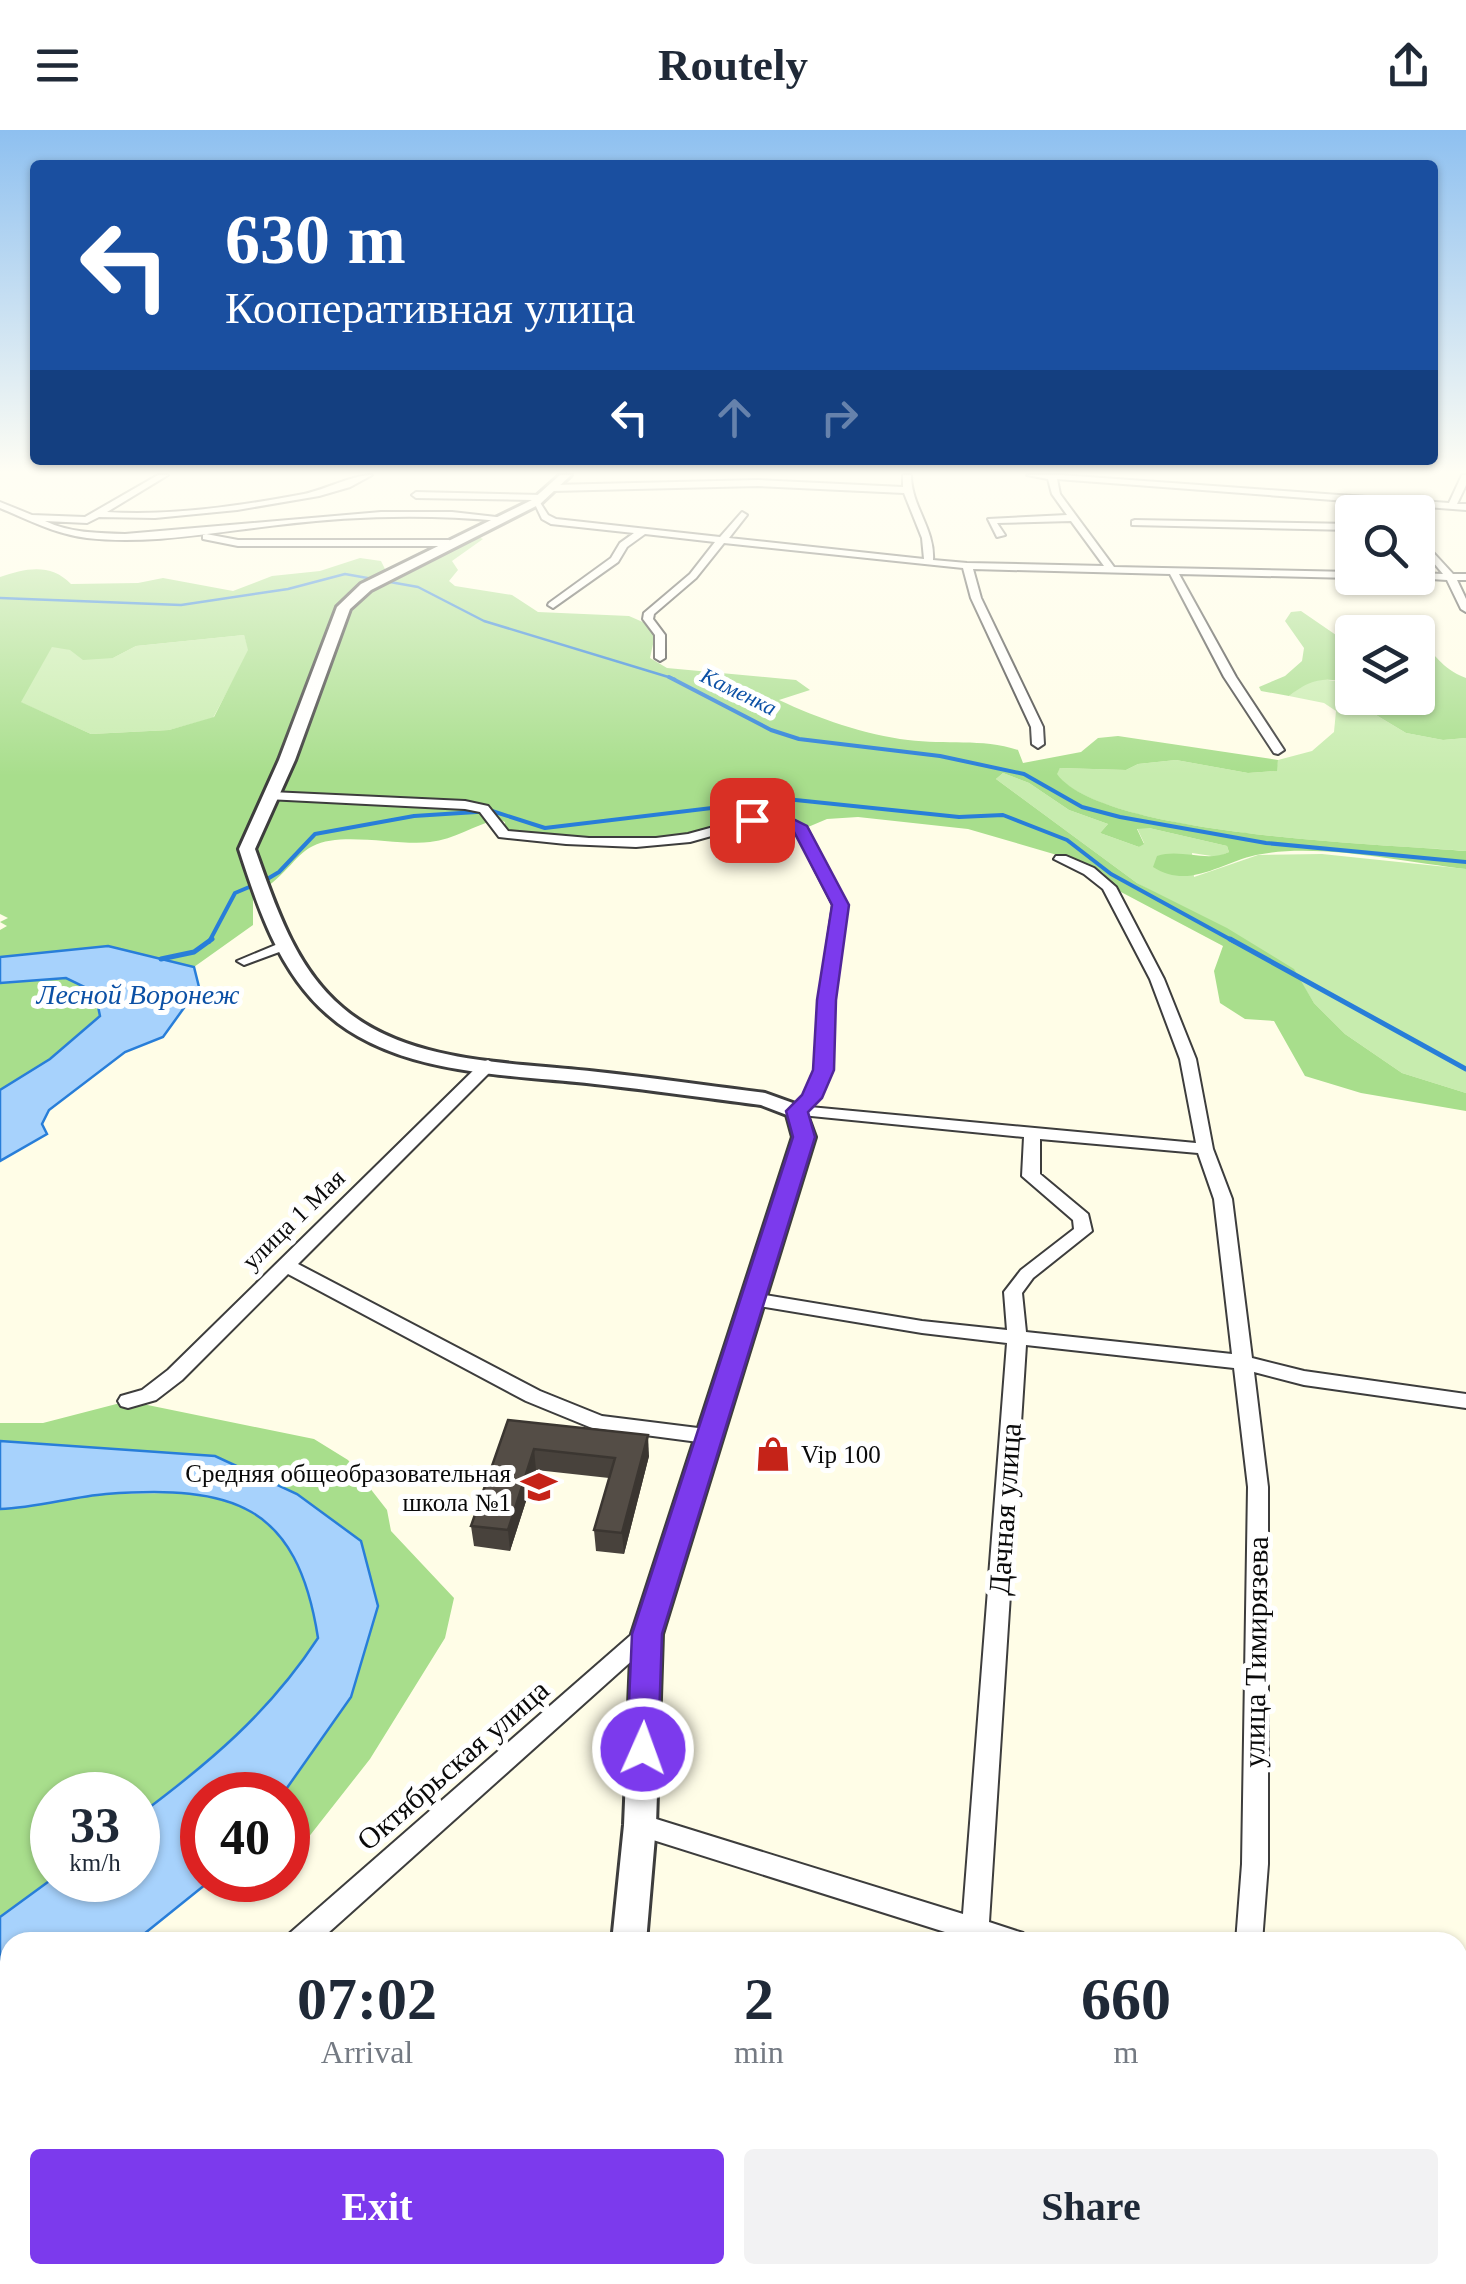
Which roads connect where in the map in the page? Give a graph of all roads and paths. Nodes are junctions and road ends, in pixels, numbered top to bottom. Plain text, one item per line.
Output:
1 (387, 576) edge
2 (595, 576) edge
3 (691, 576) edge
4 (970, 576) edge
5 (1175, 576) edge
6 (1435, 576) edge
7 (1450, 576) junction
8 (1466, 577) edge
9 (554, 605) dead end
10 (1466, 609) edge
11 (660, 658) dead end
12 (1038, 744) dead end
13 (1278, 750) dead end
14 (271, 796) junction
15 (1060, 859) dead end
16 (286, 945) junction
17 (244, 961) dead end
18 (488, 1064) junction
19 (797, 1111) junction
20 (1032, 1130) junction
21 (1204, 1149) junction
22 (286, 1265) junction
23 (753, 1300) junction
24 (1016, 1336) junction
25 (1241, 1362) junction
26 (128, 1401) dead end
27 (1466, 1401) edge
28 (706, 1436) junction
29 (647, 1634) junction
30 (640, 1826) junction
31 (311, 1932) edge
32 (631, 1932) edge
33 (965, 1932) edge
34 (977, 1932) edge
35 (1250, 1932) edge

1 - 14 street
2 - 9 street
3 - 11 street
4 - 12 street
5 - 13 street
6 - 7 street
7 - 8 street
7 - 10 street
14 - 16 street
14 - 19 street
15 - 21 street, улица Тимирязева
16 - 17 street
16 - 18 street
18 - 19 street
18 - 22 street, улица 1 Мая
19 - 20 street
19 - 23 street
20 - 21 street
20 - 24 street, Дачная улица
21 - 25 street, улица Тимирязева
22 - 26 street, улица 1 Мая
22 - 28 street
23 - 24 street
23 - 28 street
24 - 25 street
24 - 34 street, Дачная улица
25 - 27 street
25 - 35 street, улица Тимирязева
28 - 29 street
29 - 30 street
29 - 31 street, Октябрьская улица
30 - 32 street
30 - 33 street

